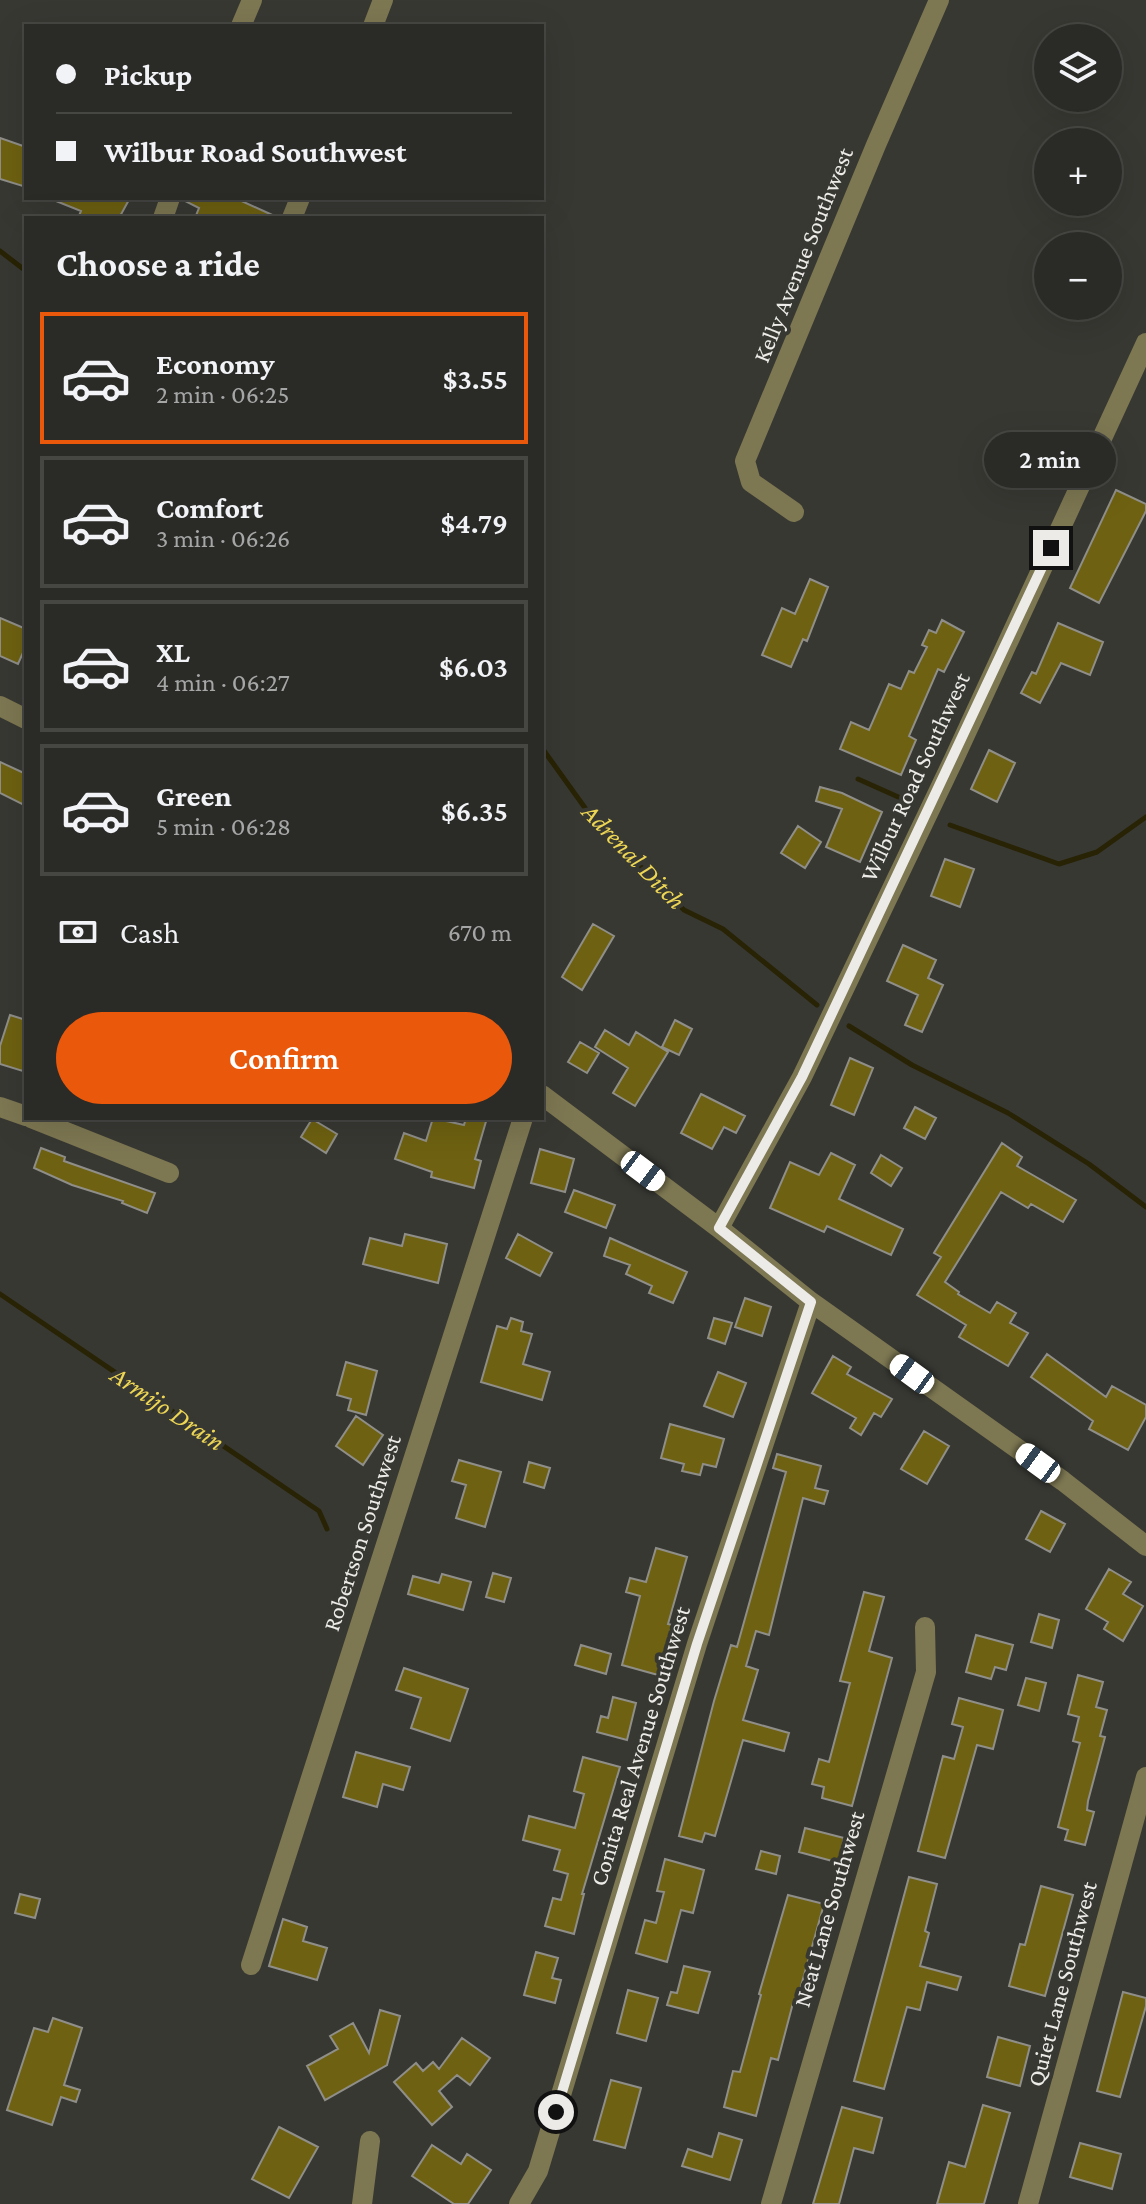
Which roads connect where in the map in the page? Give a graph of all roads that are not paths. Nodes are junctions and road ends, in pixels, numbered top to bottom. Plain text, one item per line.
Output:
1 (252, 0) edge
2 (383, 0) edge
3 (939, 0) edge
4 (242, 24) edge
5 (374, 24) edge
6 (1146, 343) edge
7 (794, 512) dead end
8 (0, 706) edge
9 (24, 718) edge
10 (544, 1097) edge
11 (0, 1107) edge
12 (24, 1116) edge
13 (36, 1120) edge
14 (522, 1120) edge
15 (169, 1173) dead end
16 (719, 1228) junction
17 (811, 1302) junction
18 (1146, 1546) edge
19 (925, 1627) dead end
20 (1146, 1777) edge
21 (251, 1965) dead end
22 (370, 2141) dead end
23 (362, 2204) edge
24 (519, 2204) edge
25 (771, 2204) edge
26 (1028, 2204) edge

1 - 4 street
2 - 5 street
3 - 7 street, Kelly Avenue Southwest
6 - 16 street, Wilbur Road Southwest
8 - 9 street
10 - 16 street
11 - 12 street
13 - 15 street
14 - 21 street, Robertson Southwest
16 - 17 street
17 - 18 street
17 - 24 street, Conita Real Avenue Southwest
19 - 25 street, Neat Lane Southwest
20 - 26 street, Quiet Lane Southwest
22 - 23 street

